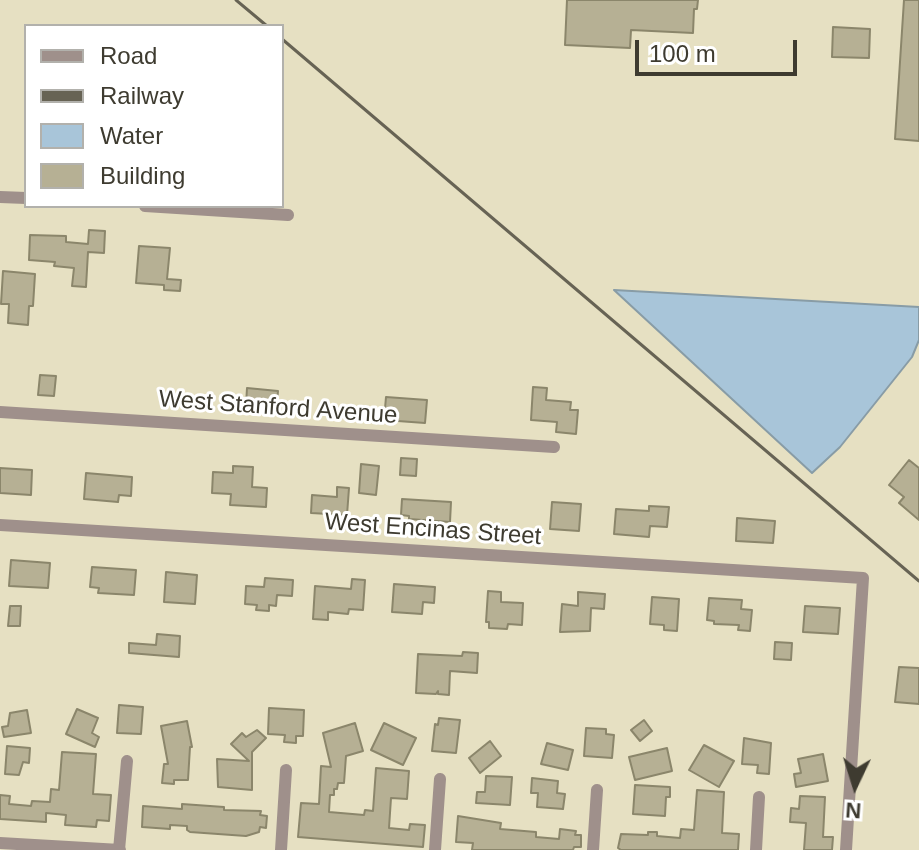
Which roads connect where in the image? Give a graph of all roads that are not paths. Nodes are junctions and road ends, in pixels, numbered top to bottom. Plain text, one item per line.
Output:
1 (0, 197) edge
2 (24, 198) edge
3 (177, 208) edge
4 (288, 215) dead end
5 (0, 412) edge
6 (554, 447) dead end
7 (0, 525) edge
8 (127, 761) dead end
9 (286, 770) dead end
10 (440, 779) dead end
11 (597, 790) dead end
12 (759, 797) dead end
13 (0, 843) edge
14 (80, 849) edge
15 (119, 850) edge
16 (281, 850) edge
17 (435, 850) edge
18 (593, 850) edge
19 (756, 850) edge
20 (846, 850) edge

1 - 2 street
3 - 4 street
5 - 6 street, West Stanford Avenue
7 - 20 street, West Encinas Street
8 - 15 street
9 - 16 street
10 - 17 street
11 - 18 street
12 - 19 street
13 - 14 street
14 - 15 street

